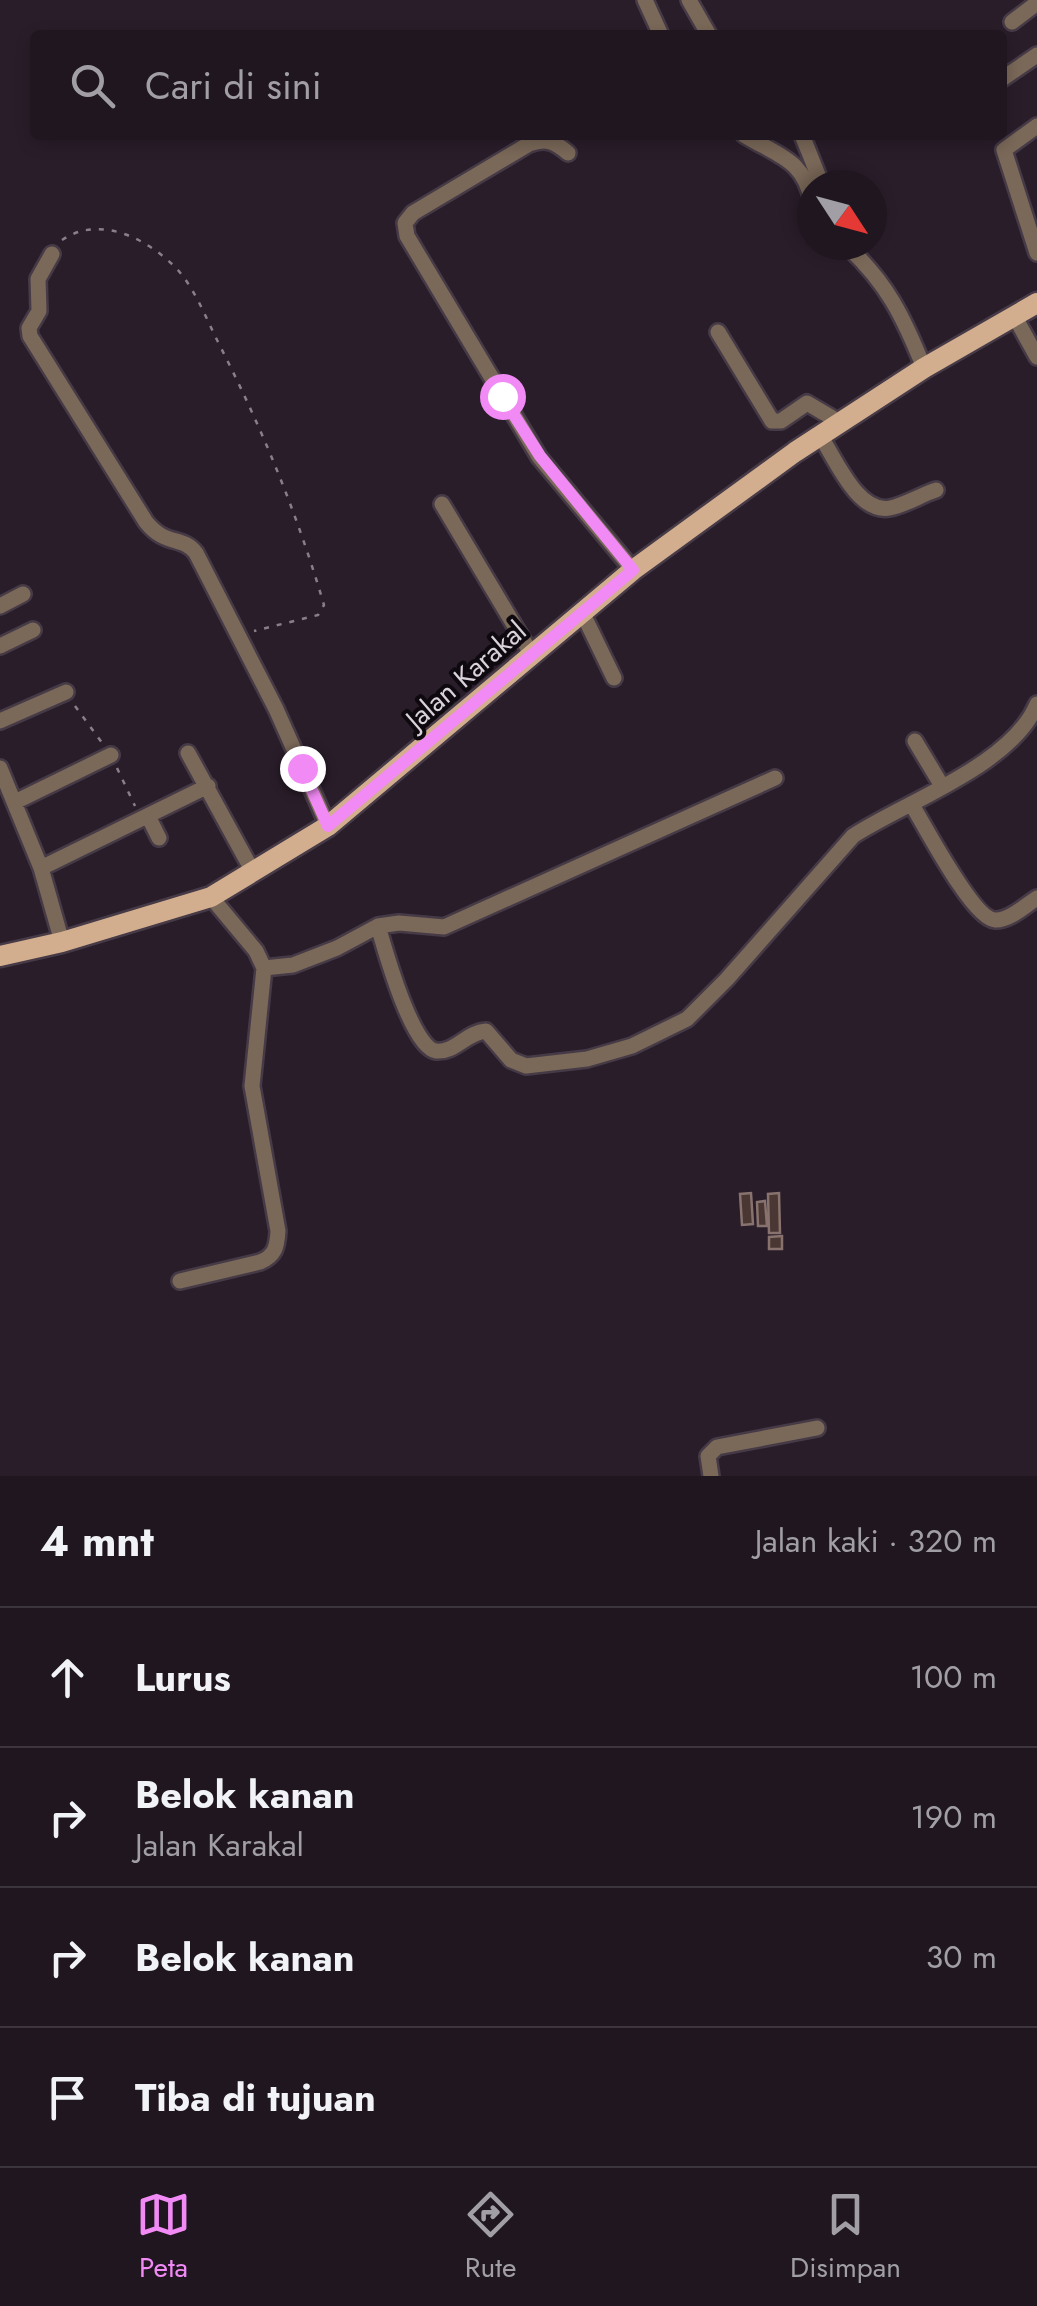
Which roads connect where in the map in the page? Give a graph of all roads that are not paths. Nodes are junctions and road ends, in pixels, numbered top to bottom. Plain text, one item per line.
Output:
1 (645, 0) edge
2 (689, 0) edge
3 (1037, 3) edge
4 (1012, 22) dead end
5 (659, 30) edge
6 (706, 30) edge
7 (1037, 55) edge
8 (1007, 76) edge
9 (1037, 126) edge
10 (540, 140) edge
11 (547, 140) edge
12 (753, 140) edge
13 (804, 140) edge
14 (568, 153) dead end
15 (800, 170) edge
16 (816, 170) edge
17 (1037, 253) edge
18 (52, 254) road end
19 (862, 260) edge
20 (1037, 303) edge
21 (1014, 317) junction
22 (718, 332) dead end
23 (1037, 357) edge
24 (924, 368) junction
25 (840, 423) junction
26 (821, 437) junction
27 (936, 490) dead end
28 (442, 504) dead end
29 (633, 570) junction
30 (23, 594) dead end
31 (0, 606) edge
32 (582, 612) junction
33 (32, 630) dead end
34 (0, 646) edge
35 (532, 655) junction
36 (614, 678) dead end
37 (66, 692) road end
38 (1037, 704) edge
39 (0, 721) edge
40 (915, 741) dead end
41 (188, 753) dead end
42 (110, 755) road end
43 (0, 768) edge
44 (775, 778) dead end
45 (208, 786) junction
46 (942, 786) junction
47 (14, 802) junction
48 (912, 805) junction
49 (146, 819) junction
50 (328, 826) junction
51 (160, 838) dead end
52 (40, 868) junction
53 (253, 872) junction
54 (211, 897) junction
55 (1037, 898) edge
56 (378, 926) junction
57 (62, 942) junction
58 (0, 956) edge
59 (264, 968) junction
60 (180, 1281) dead end
61 (817, 1428) dead end
62 (711, 1476) edge

1 - 5 street
2 - 6 street
3 - 4 street
7 - 8 street
9 - 17 street
10 - 29 street
11 - 14 street
12 - 15 street
13 - 16 street
18 - 50 street
19 - 24 street
20 - 21 main road, Jalan Karakal
21 - 23 street
21 - 24 main road, Jalan Karakal
22 - 25 street
24 - 25 main road, Jalan Karakal
25 - 26 main road, Jalan Karakal
26 - 27 street
26 - 29 main road, Jalan Karakal
28 - 35 street
29 - 32 main road, Jalan Karakal
30 - 31 street
32 - 35 main road, Jalan Karakal
32 - 36 street
33 - 34 street
35 - 50 main road, Jalan Karakal
37 - 39 street
38 - 46 street
40 - 46 street
41 - 45 street
42 - 47 street
43 - 47 street
44 - 56 street
45 - 49 street
45 - 53 street
46 - 48 street
47 - 52 street
48 - 55 street
48 - 56 street
49 - 51 street
49 - 52 street
50 - 53 main road, Jalan Karakal
52 - 57 street
53 - 54 main road, Jalan Karakal
54 - 57 main road, Jalan Karakal
54 - 59 street
56 - 59 street
57 - 58 main road, Jalan Karakal
59 - 60 street
61 - 62 street

